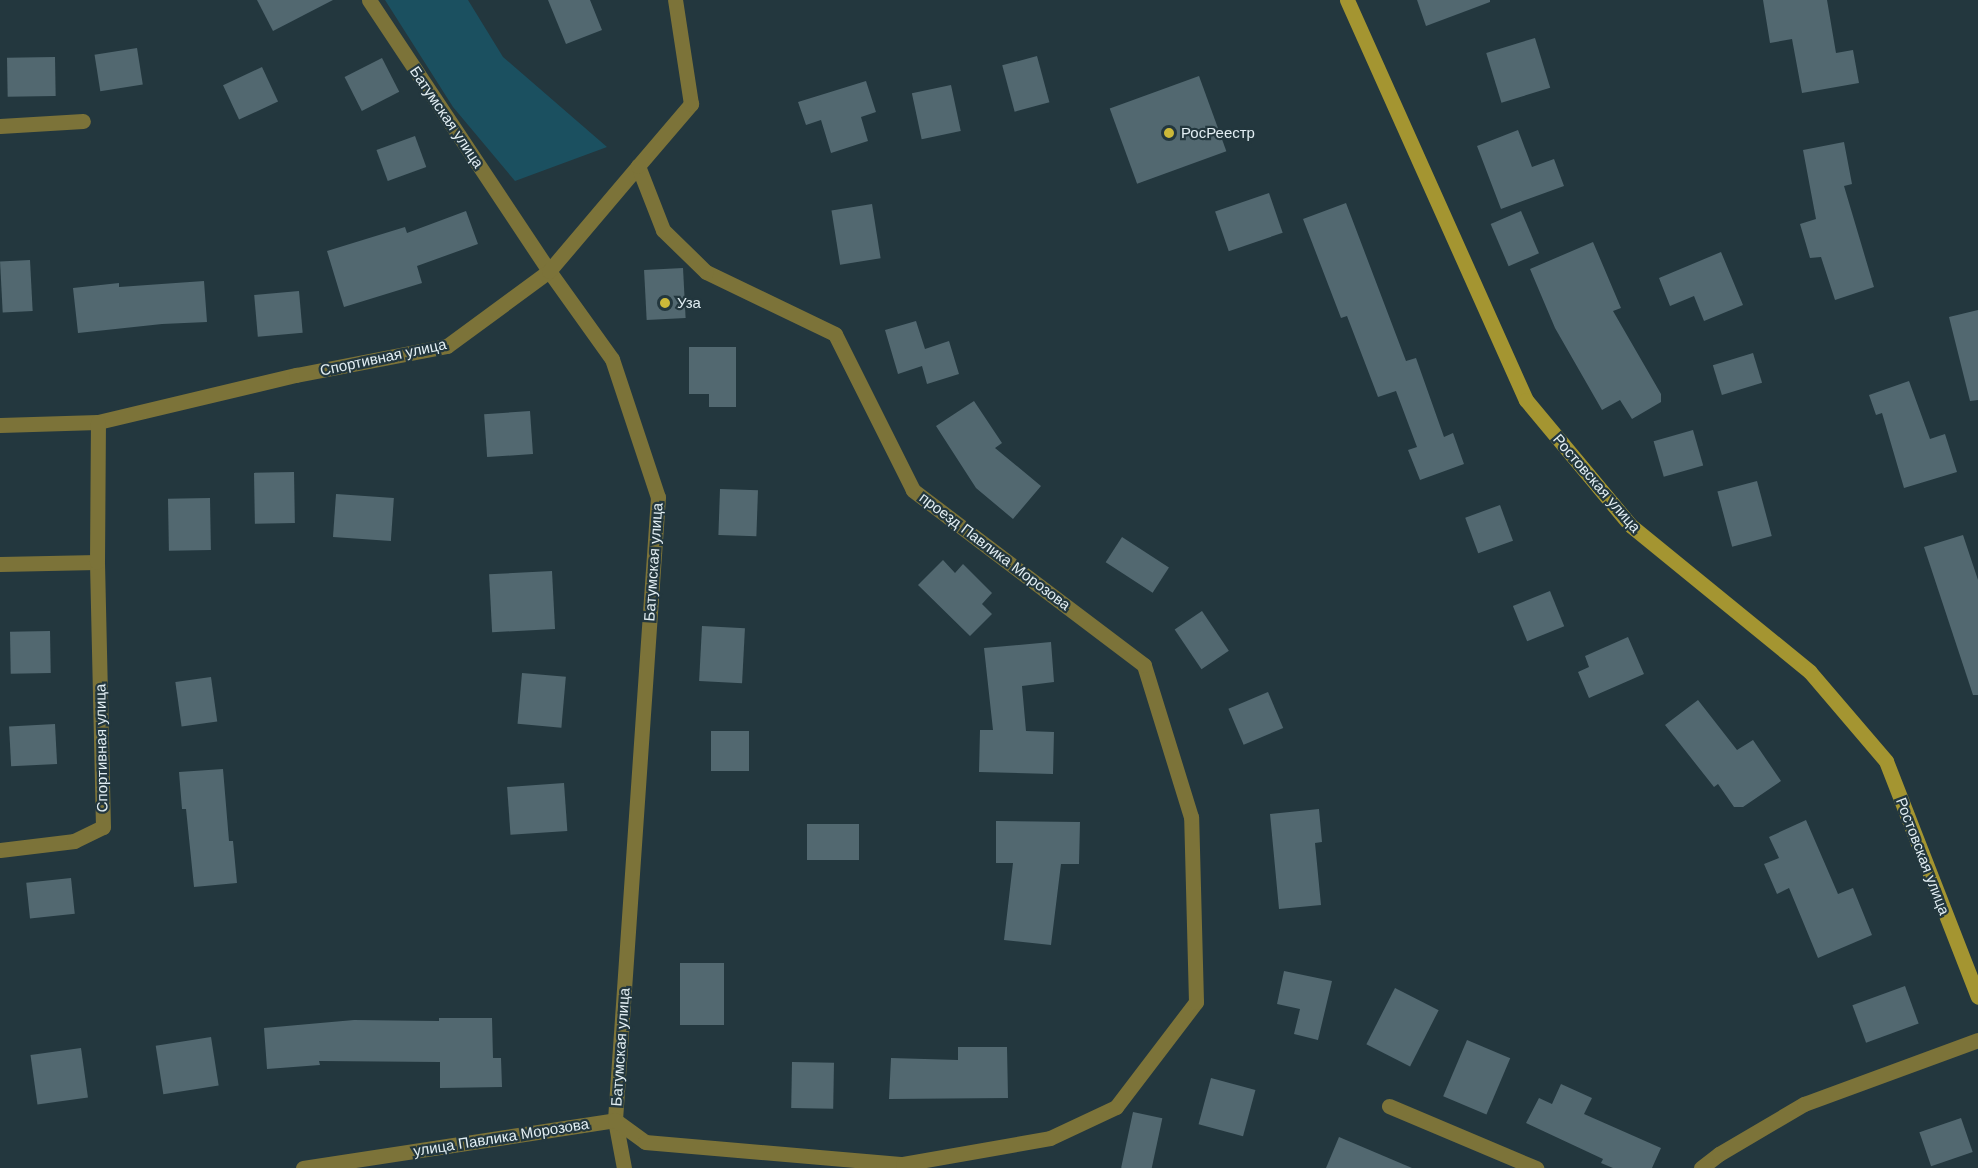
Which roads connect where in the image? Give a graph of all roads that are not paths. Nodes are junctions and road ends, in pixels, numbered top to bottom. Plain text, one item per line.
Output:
1 (369, 0) edge
2 (675, 0) edge
3 (1347, 0) edge
4 (83, 121) dead end
5 (0, 126) edge
6 (638, 166) junction
7 (549, 271) junction
8 (98, 422) junction
9 (0, 425) edge
10 (97, 562) junction
11 (0, 564) edge
12 (0, 850) edge
13 (1978, 998) edge
14 (1978, 1040) edge
15 (1389, 1106) dead end
16 (615, 1120) junction
17 (303, 1168) edge
18 (624, 1168) edge
19 (1536, 1168) edge
20 (1701, 1168) edge

1 - 7 street, Батумская улица
2 - 6 street
3 - 13 street, Ростовская улица
4 - 5 street
6 - 7 street, Спортивная улица
6 - 16 street, проезд Павлика Морозова
7 - 8 street, Спортивная улица
7 - 16 street, Батумская улица
8 - 9 street, Спортивная улица
8 - 10 street, Спортивная улица
10 - 11 street
10 - 12 street, Спортивная улица
14 - 20 street
15 - 19 street
16 - 17 street, улица Павлика Морозова
16 - 18 street, Батумская улица

